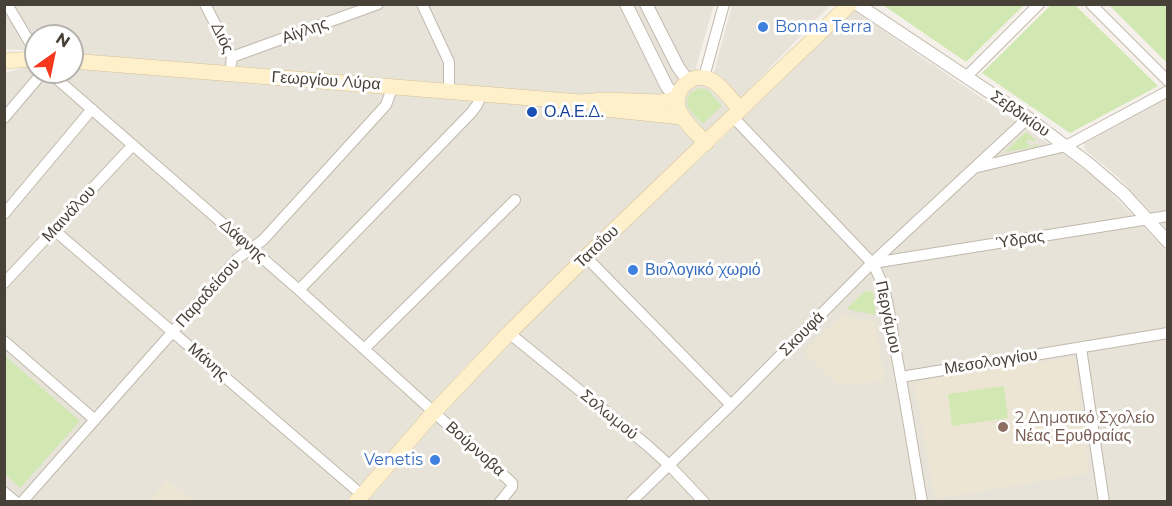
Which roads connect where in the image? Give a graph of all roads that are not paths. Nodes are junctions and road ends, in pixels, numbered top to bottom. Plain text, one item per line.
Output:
1 (7, 4) edge
2 (206, 4) edge
3 (378, 4) edge
4 (422, 4) edge
5 (626, 4) edge
6 (646, 4) edge
7 (724, 4) edge
8 (1039, 4) edge
9 (1090, 4) edge
10 (848, 6) edge
11 (24, 33) edge
12 (232, 57) junction
13 (24, 60) edge
14 (4, 61) edge
15 (84, 62) edge
16 (231, 74) junction
17 (704, 77) junction
18 (966, 77) junction
19 (688, 81) junction
20 (1167, 81) edge
21 (33, 84) edge
22 (63, 84) edge
23 (393, 86) junction
24 (449, 90) junction
25 (1167, 91) edge
26 (482, 94) junction
27 (677, 96) junction
28 (581, 102) junction
29 (92, 109) junction
30 (737, 114) junction
31 (682, 117) junction
32 (4, 118) edge
33 (1028, 118) junction
34 (706, 142) junction
35 (133, 146) junction
36 (1066, 146) junction
37 (974, 168) junction
38 (515, 200) dead end
39 (4, 213) edge
40 (1167, 216) edge
41 (1148, 220) junction
42 (54, 230) junction
43 (1167, 242) edge
44 (251, 248) junction
45 (586, 257) junction
46 (872, 263) junction
47 (4, 283) edge
48 (299, 290) junction
49 (173, 332) junction
50 (509, 333) junction
51 (1167, 333) edge
52 (4, 341) edge
53 (1081, 348) junction
54 (364, 349) junction
55 (901, 377) junction
56 (731, 405) junction
57 (434, 412) junction
58 (95, 420) junction
59 (669, 465) junction
60 (4, 492) edge
61 (359, 498) edge
62 (16, 501) edge
63 (22, 501) edge
64 (500, 501) edge
65 (631, 501) edge
66 (704, 501) edge
67 (922, 501) edge
68 (1104, 501) edge

1 - 11 street
2 - 12 street, Διός
3 - 12 street, Αίγλης
4 - 24 street
5 - 27 street
6 - 19 street
7 - 17 street
8 - 18 street
9 - 20 street
10 - 18 street, Σεβδικίου
10 - 30 main road, Τατοΐου
12 - 16 street, Διός
13 - 14 main road
15 - 16 main road, Γεωργίου Λύρα
16 - 23 main road, Γεωργίου Λύρα
17 - 19 main road
17 - 30 main road
18 - 33 street, Σεβδικίου
19 - 27 main road
21 - 32 street
22 - 29 street, Δάφνης
23 - 24 main road, Γεωργίου Λύρα
23 - 44 street, Παραδείσου
24 - 26 main road, Γεωργίου Λύρα
25 - 36 street, Σκουφά
26 - 28 main road, Γεωργίου Λύρα
26 - 48 street
27 - 28 main road, Γεωργίου Λύρα
27 - 31 main road
28 - 31 main road, Γεωργίου Λύρα
29 - 35 street, Δάφνης
29 - 39 street
30 - 34 main road, Τατοΐου
30 - 46 street, Περγάμου
31 - 34 main road
33 - 36 street, Σεβδικίου
33 - 37 street, Σκουφά
34 - 45 main road, Τατοΐου
35 - 42 street, Μαινάλου
35 - 44 street, Δάφνης
36 - 37 street, Σκουφά
36 - 41 street, Σεβδικίου
37 - 46 street, Σκουφά
38 - 54 street
40 - 41 street, Ύδρας
41 - 43 street, Σεβδικίου
41 - 46 street, Ύδρας
42 - 47 street, Μαινάλου
42 - 49 street, Μάνης
44 - 48 street, Δάφνης
44 - 49 street, Παραδείσου
45 - 50 main road, Τατοΐου
45 - 56 street
46 - 55 street, Περγάμου
46 - 56 street, Σκουφά
48 - 54 street, Δάφνης
49 - 58 street, Παραδείσου
49 - 61 street, Μάνης
50 - 57 main road, Τατοΐου
50 - 59 street, Σολωμού
51 - 53 street, Μεσολογγίου
52 - 58 street
53 - 55 street, Μεσολογγίου
53 - 68 street
54 - 57 street, Δάφνης
55 - 67 street, Περγάμου
56 - 59 street, Σκουφά
57 - 61 main road, Τατοΐου
57 - 64 street, Βούρνοβα
58 - 63 street, Παραδείσου
59 - 65 street, Σκουφά
59 - 66 street, Σολωμού
60 - 62 street

